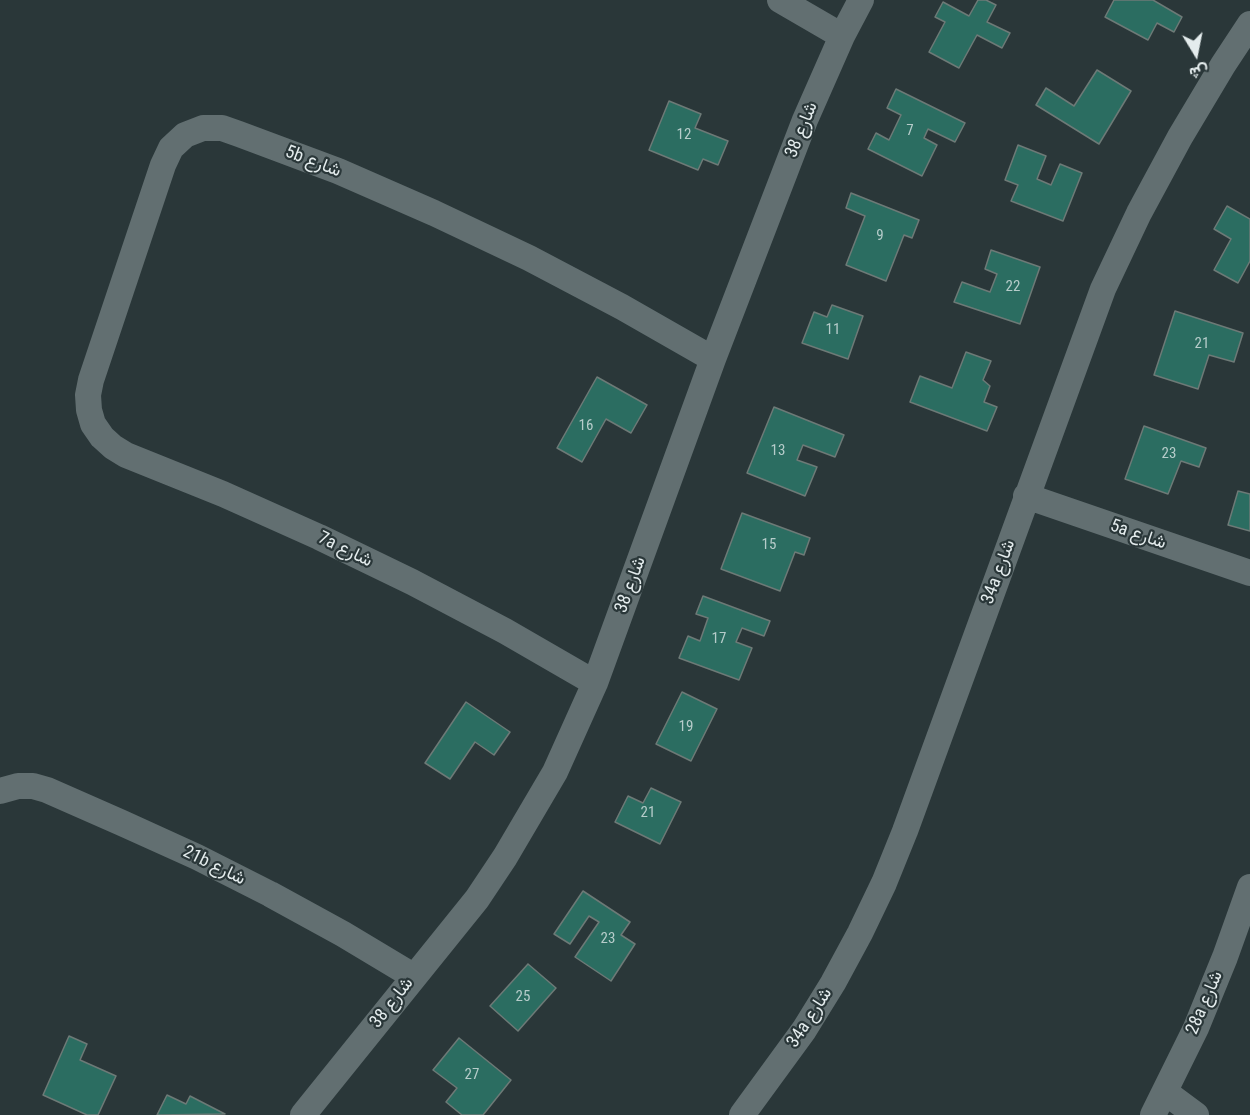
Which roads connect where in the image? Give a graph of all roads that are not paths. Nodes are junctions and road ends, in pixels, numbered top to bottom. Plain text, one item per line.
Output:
1 (780, 0) edge
2 (861, 0) edge
3 (1250, 24) edge
4 (842, 36) junction
5 (713, 359) junction
6 (93, 424) joint
7 (1026, 496) junction
8 (1250, 573) edge
9 (595, 683) junction
10 (2, 790) edge
11 (1250, 887) edge
12 (413, 976) junction
13 (1165, 1092) junction
14 (303, 1115) edge
15 (742, 1115) edge
16 (1153, 1115) edge
17 (1196, 1115) edge

1 - 4 street
2 - 4 street, شارع 38
3 - 7 street, 34a شارع
4 - 5 street, شارع 38
5 - 6 street, 5b شارع
5 - 9 street, شارع 38
6 - 9 street, 7a شارع
7 - 8 street, 5a شارع
7 - 15 street, 34a شارع
9 - 12 street, شارع 38
10 - 12 street, 21b شارع
11 - 13 street, 28a شارع
12 - 14 street, شارع 38
13 - 16 street, 28a شارع
13 - 17 street

